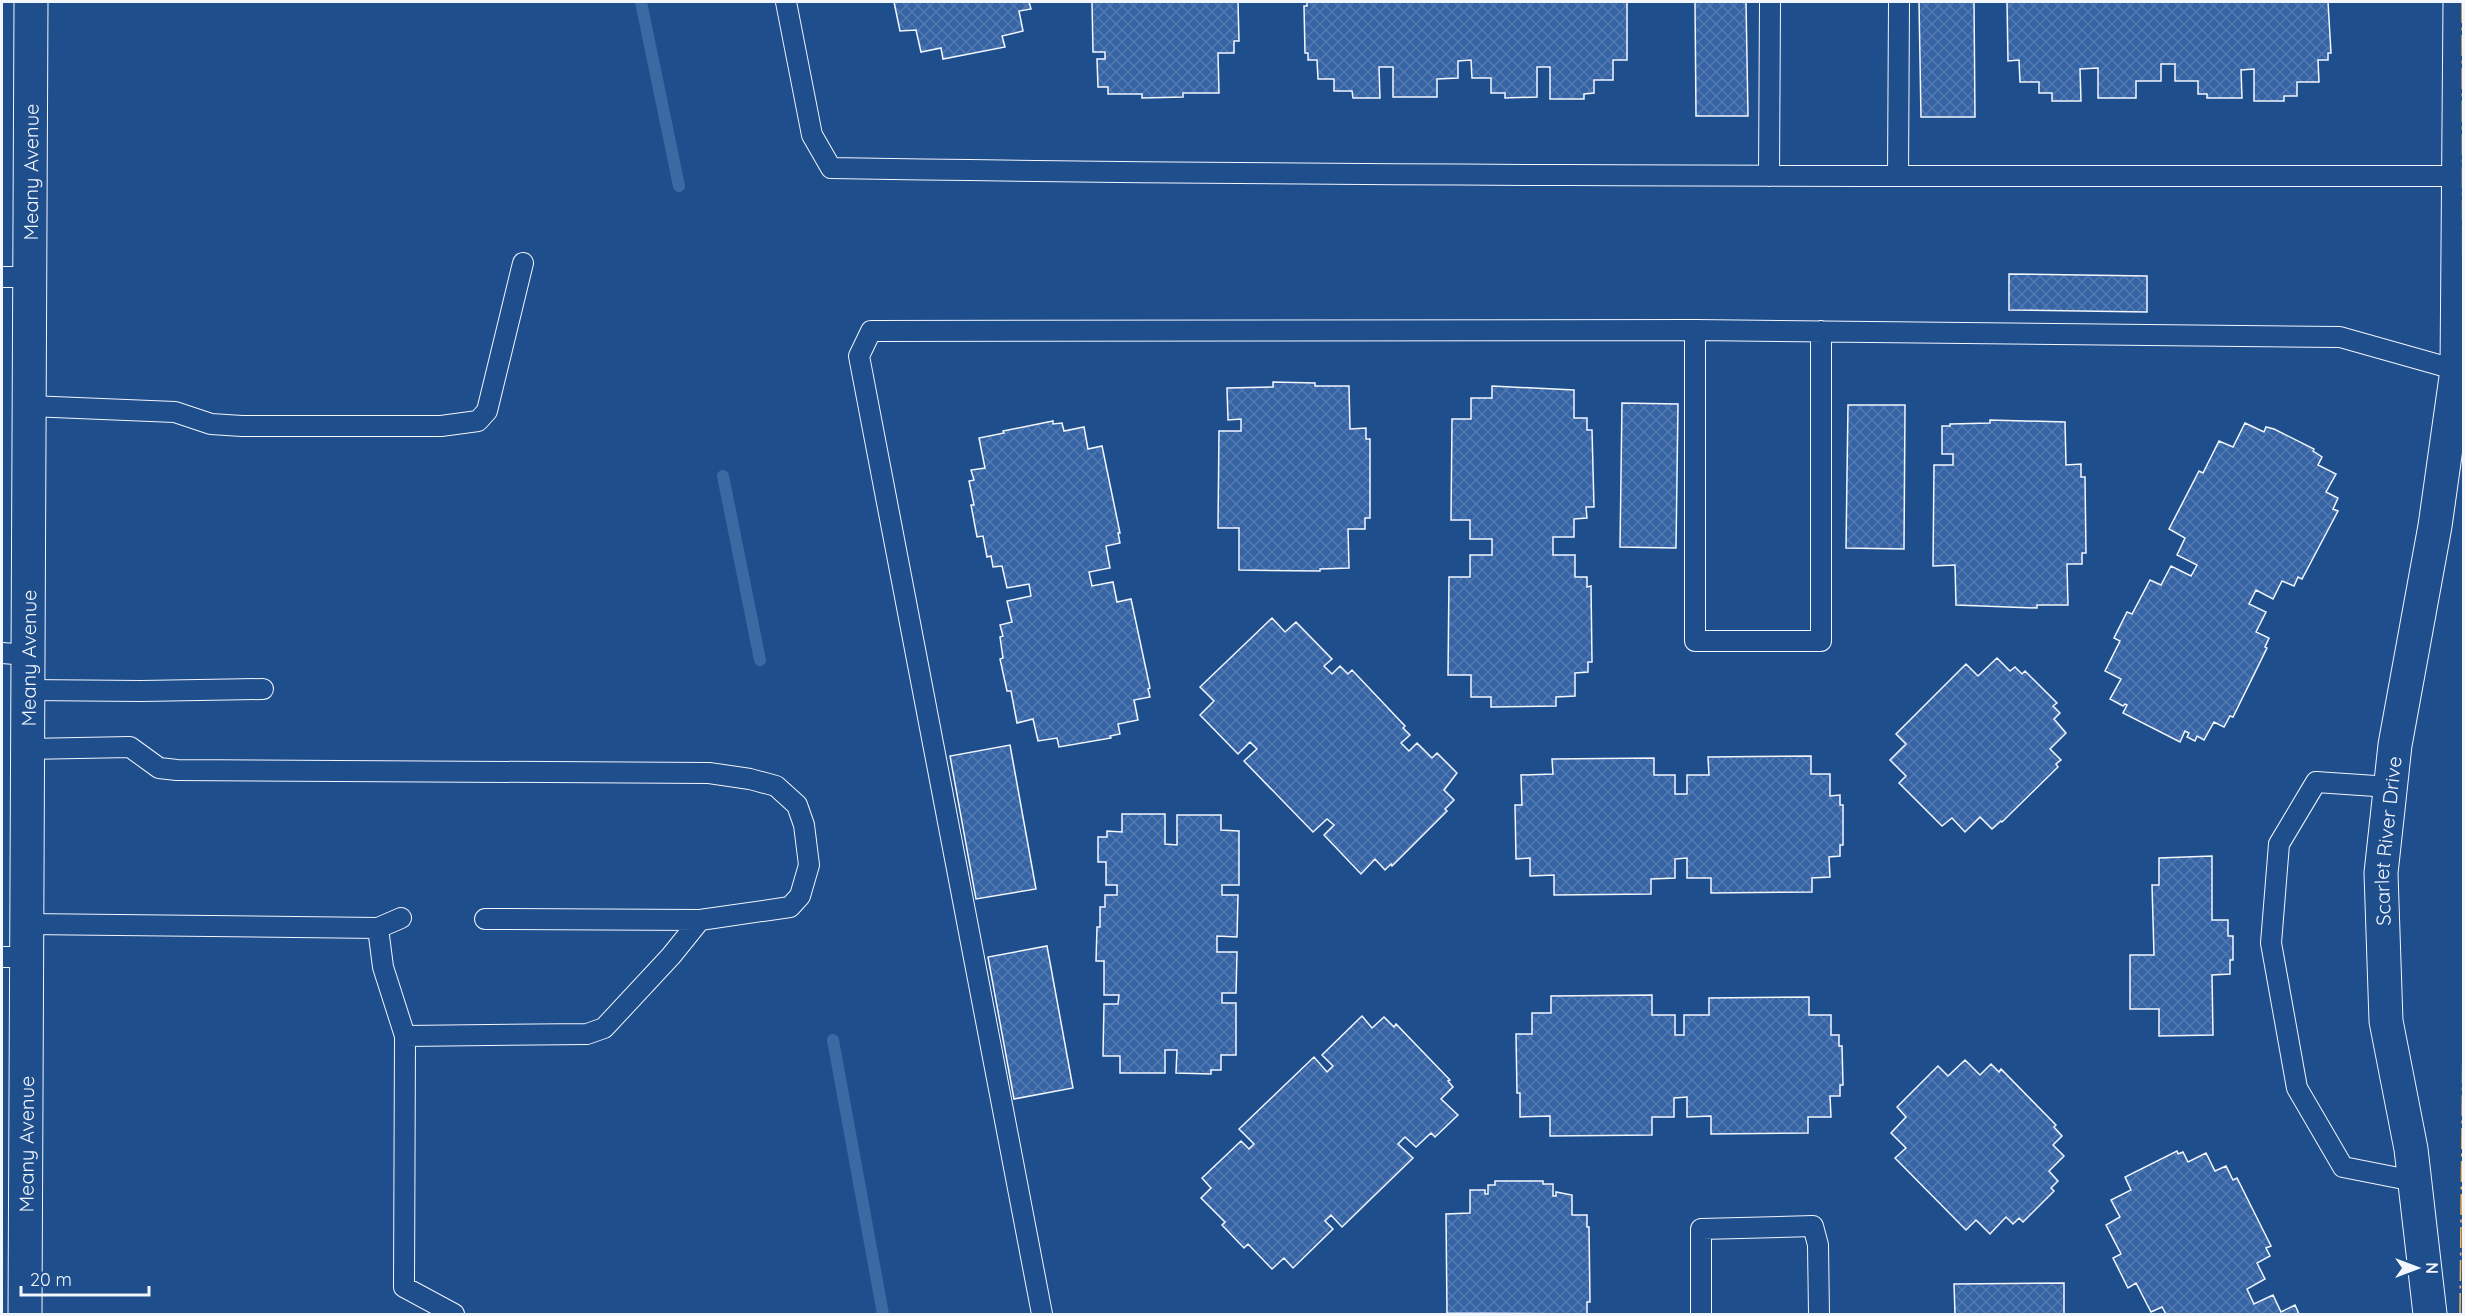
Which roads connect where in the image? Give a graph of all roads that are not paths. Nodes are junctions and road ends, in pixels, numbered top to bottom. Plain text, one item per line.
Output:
1 (31, 2) edge
2 (786, 2) edge
3 (1770, 2) edge
4 (1899, 2) edge
5 (2460, 2) edge
6 (1769, 176) junction
7 (1898, 176) junction
8 (2458, 176) junction
9 (523, 263) dead end
10 (16, 277) edge
11 (1695, 330) junction
12 (1821, 332) junction
13 (2457, 370) junction
14 (29, 406) junction
15 (2463, 411) edge
16 (15, 654) edge
17 (263, 688) dead end
18 (28, 690) junction
19 (27, 749) junction
20 (2390, 787) junction
21 (402, 918) dead end
22 (485, 919) dead end
23 (699, 920) junction
24 (27, 924) junction
25 (378, 928) junction
26 (14, 957) edge
27 (405, 1036) junction
28 (2414, 1181) junction
29 (25, 1314) edge
30 (454, 1314) edge
31 (1042, 1314) edge
32 (1701, 1314) edge
33 (1819, 1314) edge
34 (2430, 1314) edge

1 - 10 street, Meany Avenue
2 - 6 lane
3 - 6 lane
4 - 7 lane
5 - 8 street, Scarlet River Drive
6 - 7 lane
7 - 8 lane
8 - 13 street, Scarlet River Drive
9 - 14 lane
10 - 14 street, Meany Avenue
11 - 12 lane
11 - 12 lane
11 - 31 lane
12 - 13 lane
13 - 15 street, Scarlet River Drive
13 - 20 street, Scarlet River Drive
14 - 16 street, Meany Avenue
16 - 18 street, Meany Avenue
17 - 18 lane
18 - 19 street, Meany Avenue
19 - 23 lane
19 - 24 street, Meany Avenue
20 - 28 street, Scarlet River Drive
20 - 28 lane
21 - 25 lane
22 - 23 lane
23 - 27 lane
24 - 25 lane
24 - 26 street, Meany Avenue
25 - 27 lane
26 - 29 street, Meany Avenue
27 - 30 lane
28 - 34 street, Scarlet River Drive
32 - 33 lane

